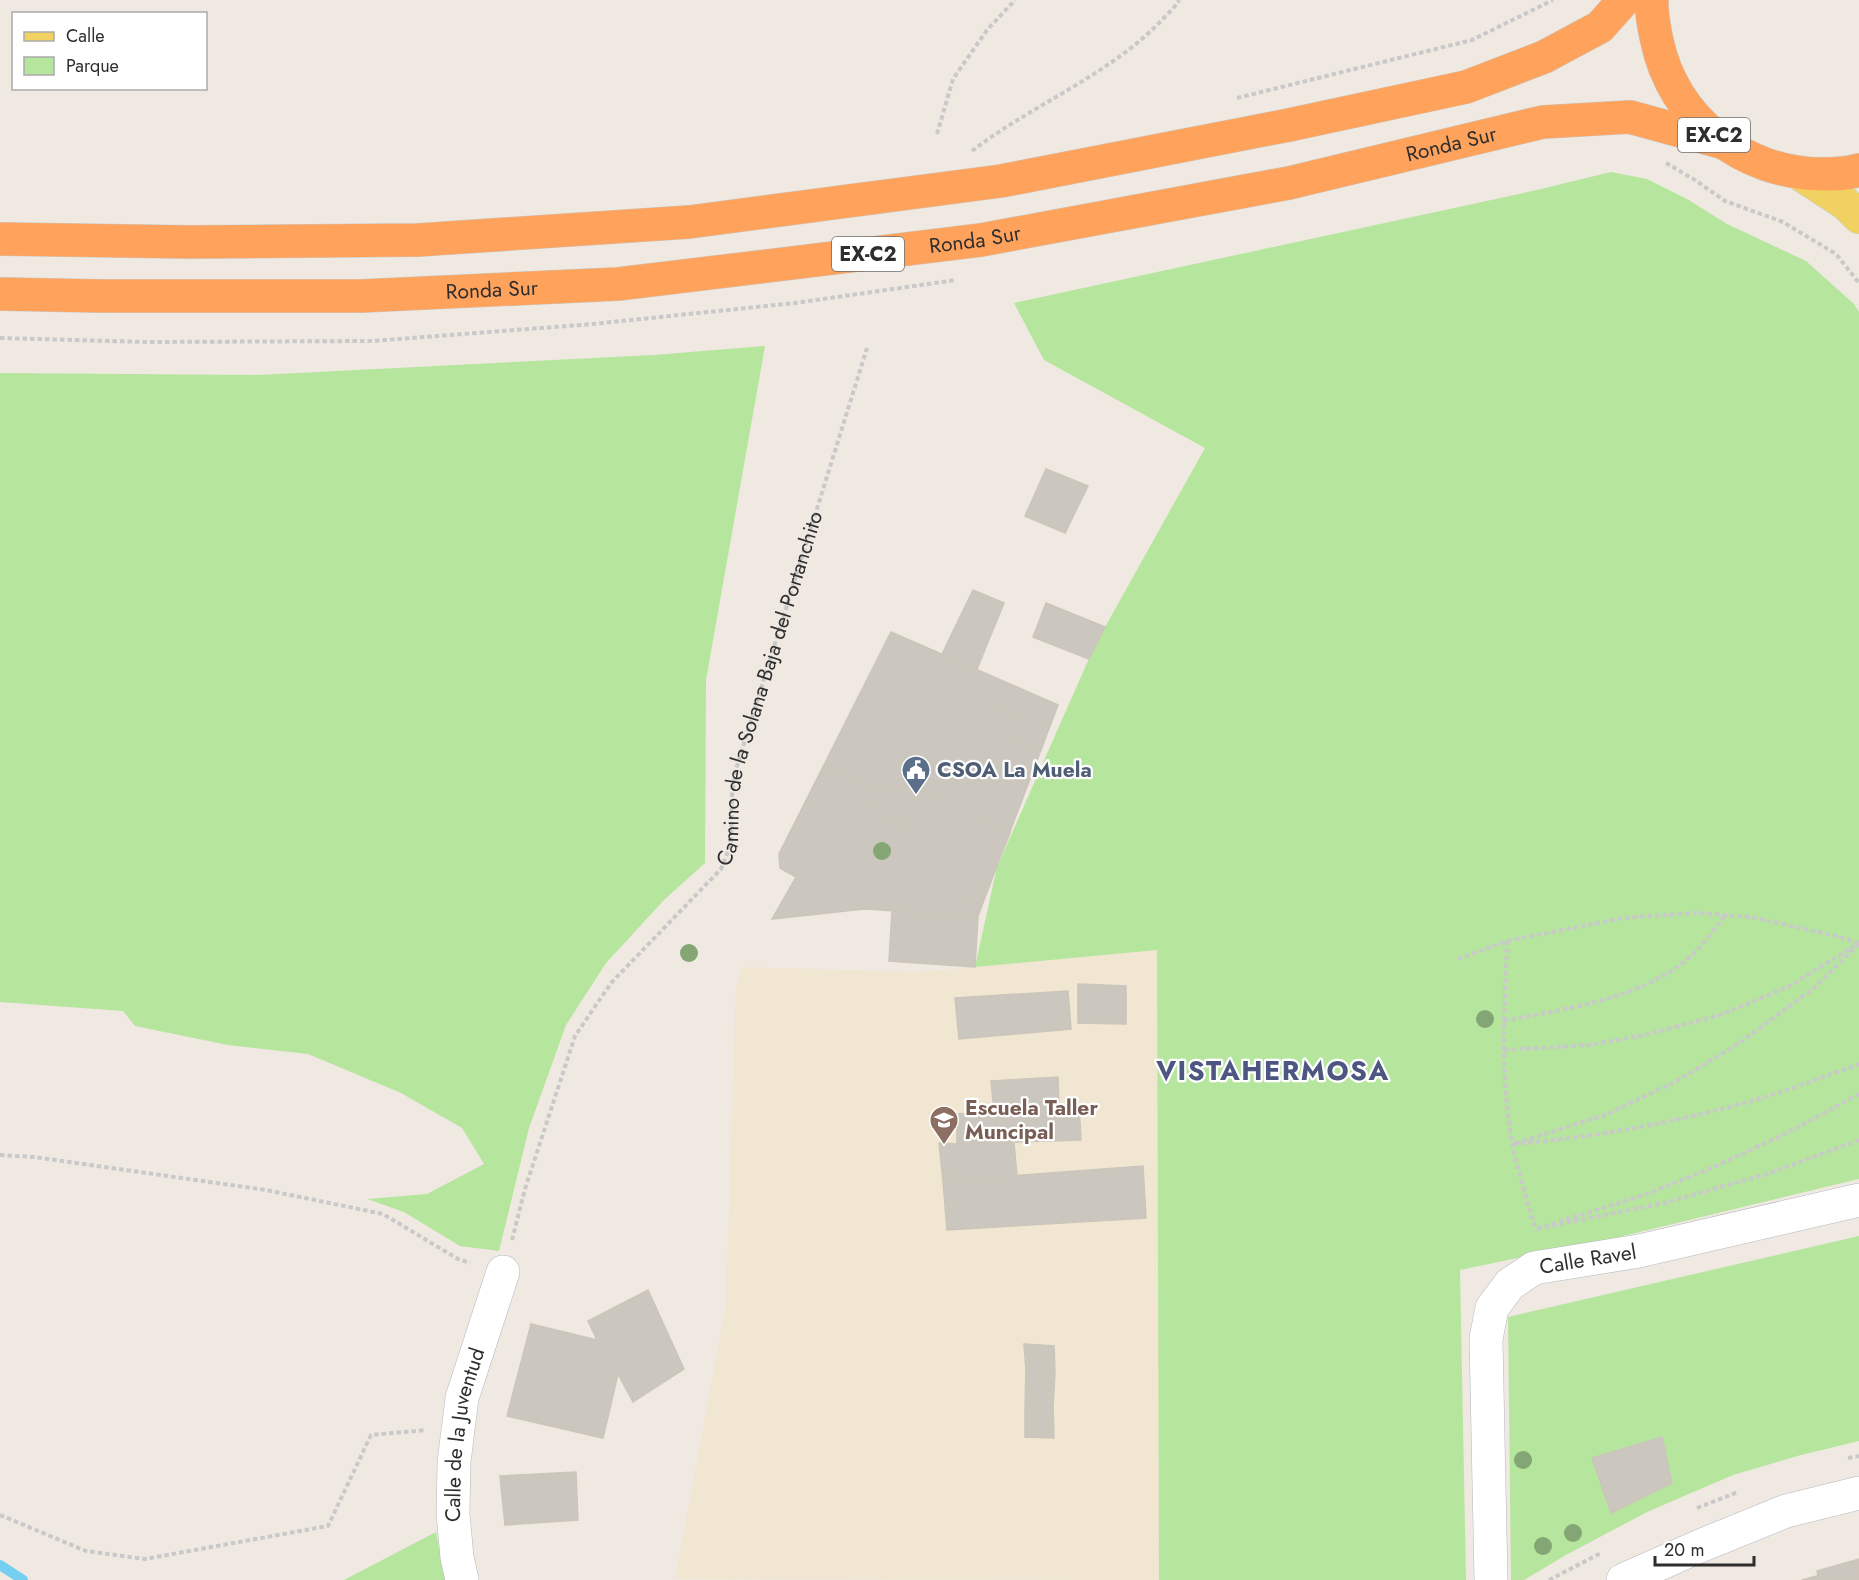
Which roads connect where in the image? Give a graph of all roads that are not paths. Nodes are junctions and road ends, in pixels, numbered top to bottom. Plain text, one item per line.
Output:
1 (1624, 0) edge
2 (1652, 0) edge
3 (1721, 142) junction
4 (1859, 170) edge
5 (1800, 174) junction
6 (1859, 217) edge
7 (0, 239) edge
8 (0, 294) edge
9 (1859, 1200) edge
10 (500, 1282) road end
11 (1859, 1492) edge
12 (462, 1580) edge
13 (1491, 1580) edge
14 (1623, 1580) edge

1 - 7 highway
2 - 3 highway, EX-C2
3 - 5 highway, EX-C2
3 - 8 highway, Ronda Sur / EX-C2
4 - 5 highway, EX-C2
5 - 6 main road
9 - 13 street, Calle Ravel
10 - 12 street, Calle de la Juventud
11 - 14 street

